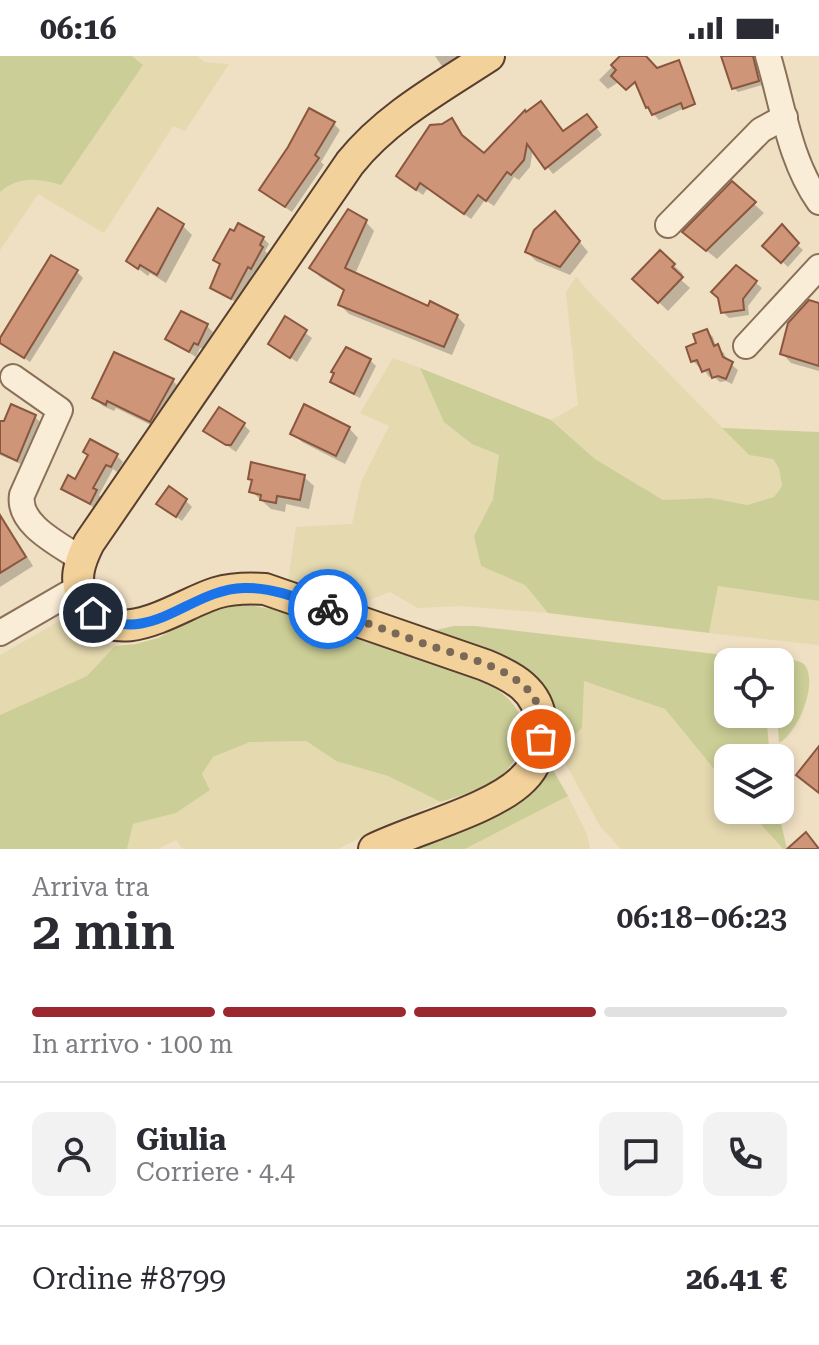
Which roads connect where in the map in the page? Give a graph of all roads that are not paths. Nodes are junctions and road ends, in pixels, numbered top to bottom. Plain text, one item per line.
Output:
1 (489, 56) edge
2 (768, 56) edge
3 (785, 117) junction
4 (819, 202) edge
5 (668, 225) dead end
6 (819, 267) edge
7 (746, 346) dead end
8 (13, 377) dead end
9 (80, 573) junction
10 (0, 633) edge
11 (374, 849) edge

1 - 9 main road
2 - 3 street
3 - 4 street
3 - 5 street
6 - 7 street
8 - 9 street
9 - 10 street
9 - 11 main road

